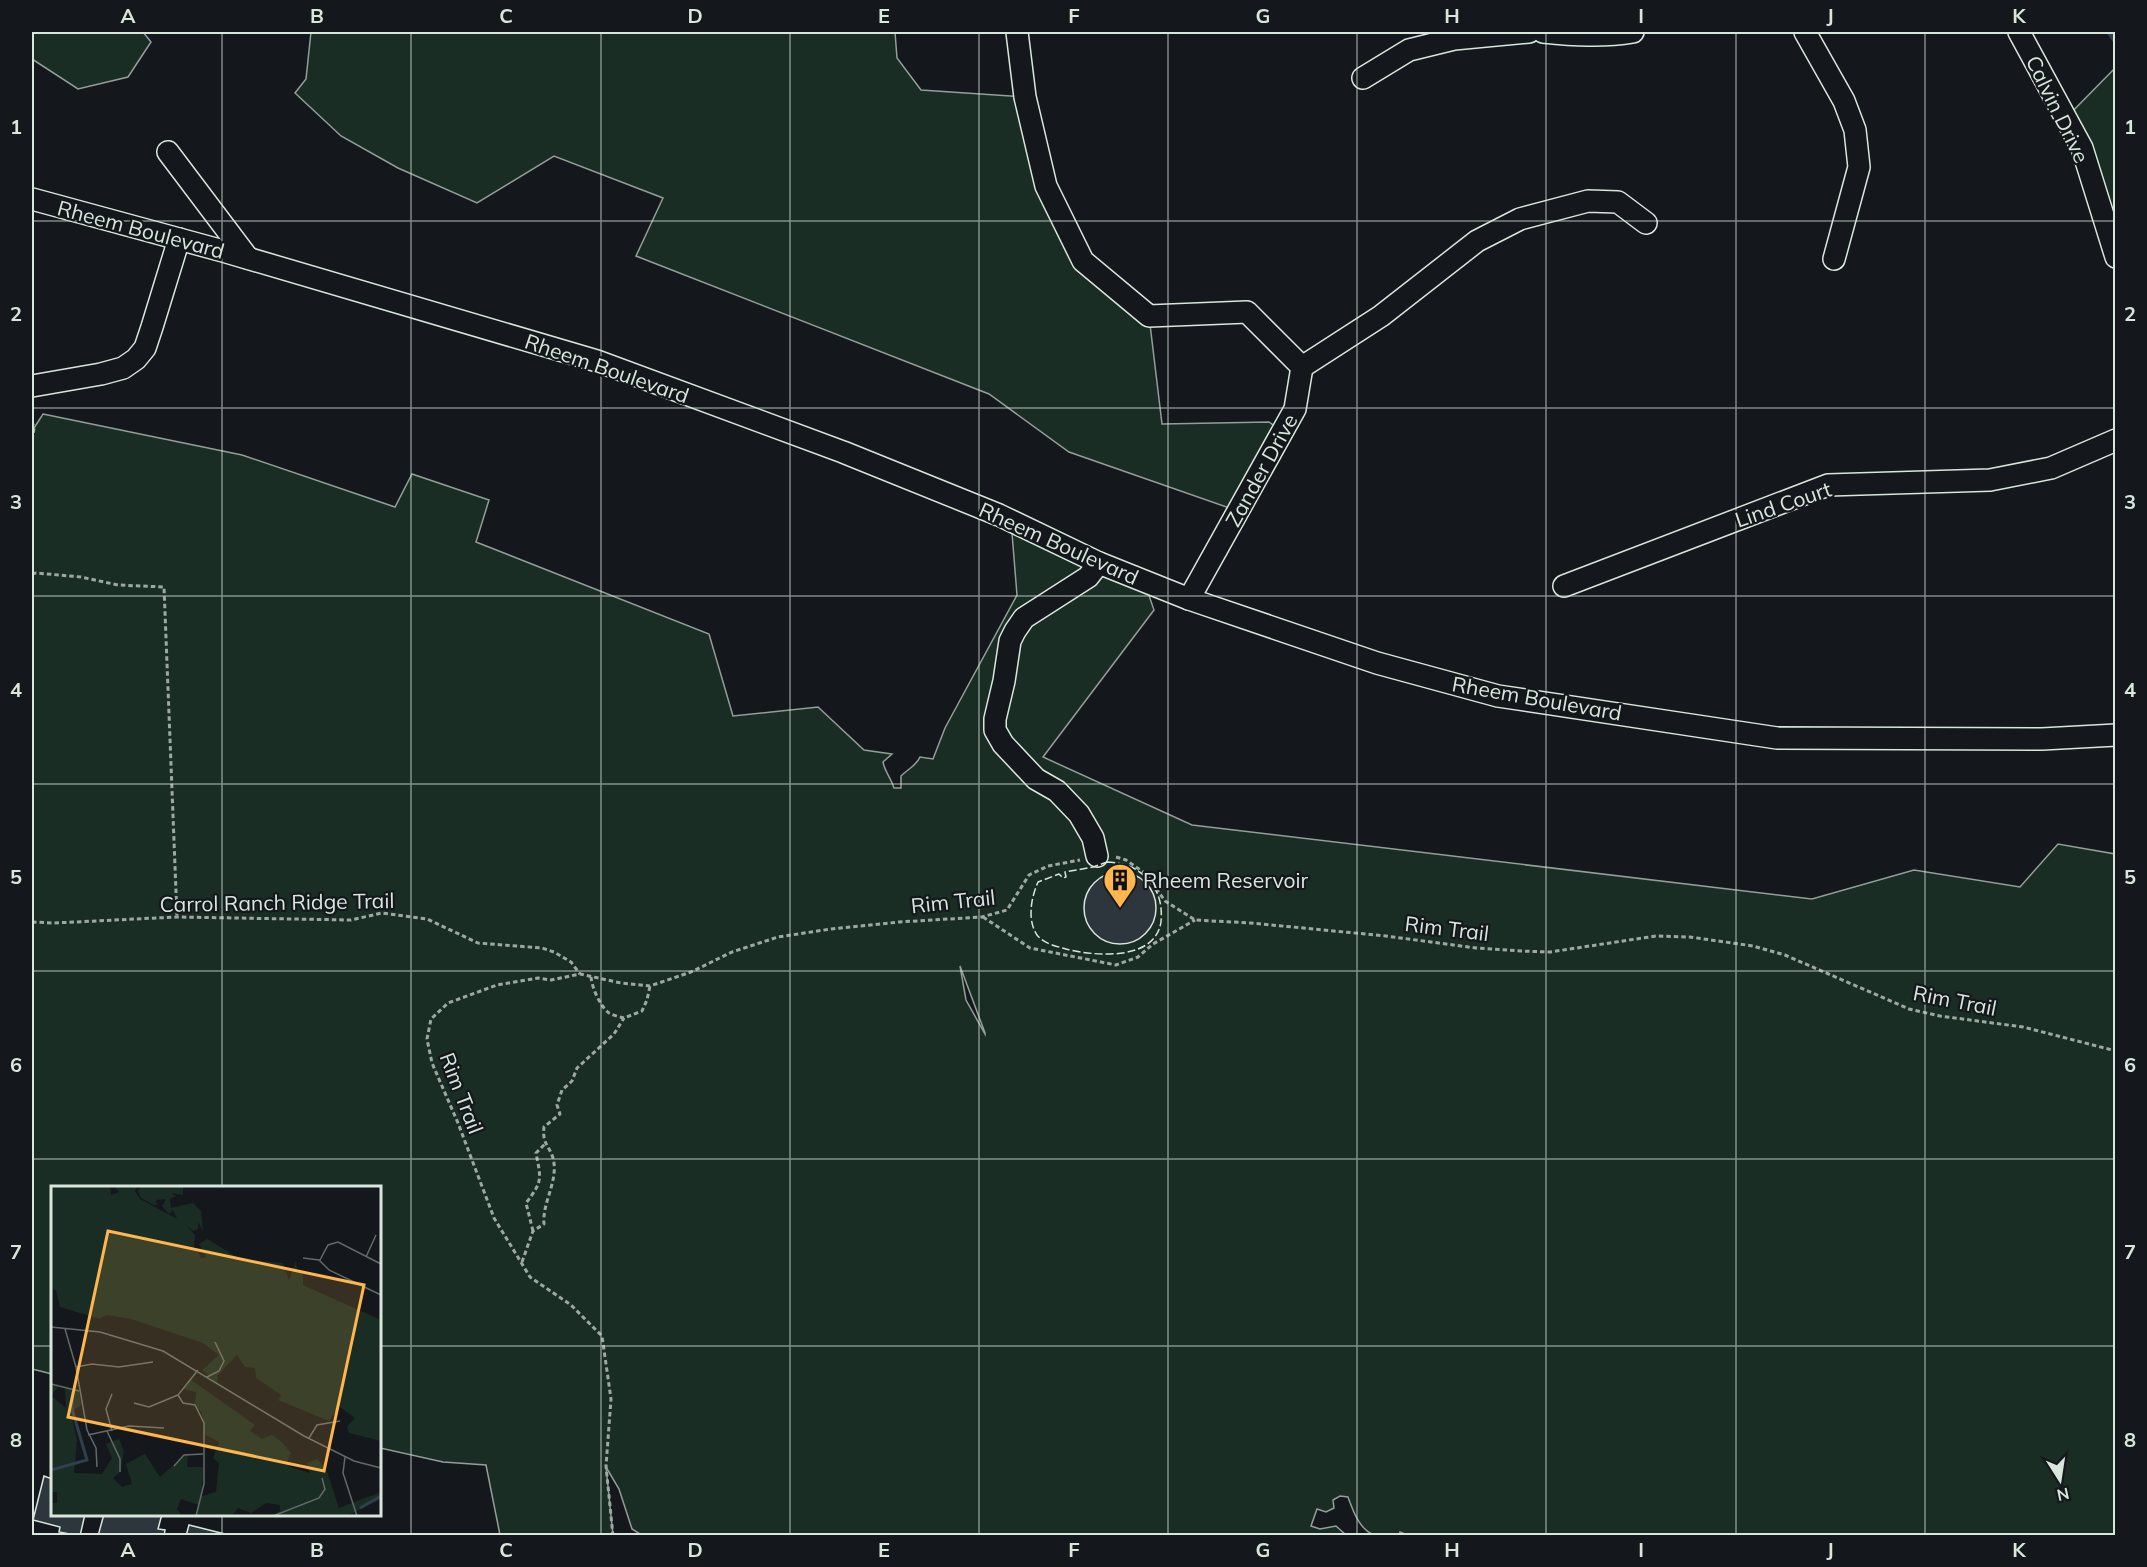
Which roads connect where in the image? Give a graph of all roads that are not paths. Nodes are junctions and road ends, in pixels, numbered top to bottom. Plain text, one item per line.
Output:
1 (1017, 32) edge
2 (1529, 32) edge
3 (1542, 32) edge
4 (1633, 32) edge
5 (1805, 32) edge
6 (2019, 32) edge
7 (1363, 78) dead end
8 (168, 152) dead end
9 (32, 199) edge
10 (1646, 223) dead end
11 (2111, 231) edge
12 (179, 238) junction
13 (2115, 257) edge
14 (248, 258) junction
15 (1834, 259) dead end
16 (1302, 367) junction
17 (32, 386) edge
18 (2115, 440) edge
19 (1099, 563) junction
20 (1564, 586) dead end
21 (1189, 599) junction
22 (2115, 735) edge
23 (1097, 856) road end

1 - 16 street
2 - 7 street
3 - 4 street
5 - 15 street
6 - 11 street, Calvin Drive
8 - 14 street
9 - 12 street, Rheem Boulevard
10 - 16 street
11 - 13 street, Calvin Drive
12 - 14 street, Rheem Boulevard
12 - 17 street
14 - 19 street, Rheem Boulevard
16 - 21 street, Zander Drive
18 - 20 street, Lind Court
19 - 21 street, Rheem Boulevard
19 - 23 street
21 - 22 street, Rheem Boulevard

